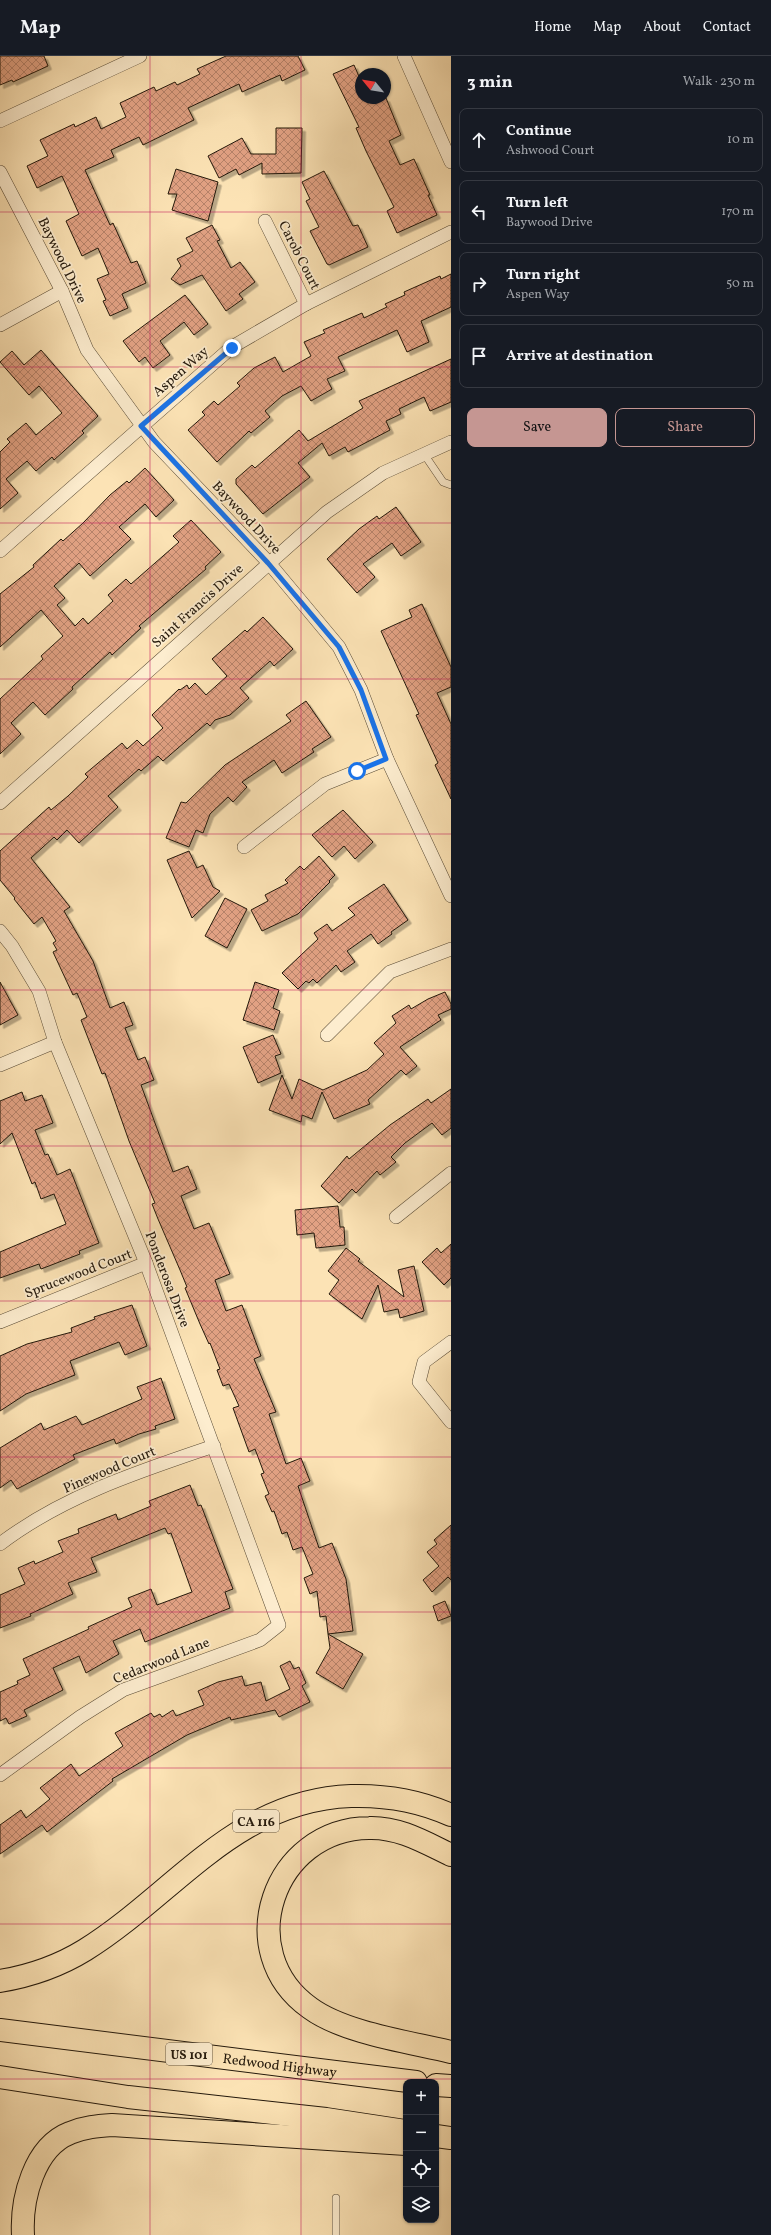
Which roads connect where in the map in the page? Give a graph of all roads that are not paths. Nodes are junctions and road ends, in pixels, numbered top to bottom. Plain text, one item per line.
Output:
1 (140, 56) edge
2 (404, 56) edge
3 (0, 121) edge
4 (451, 162) edge
5 (0, 172) edge
6 (265, 221) dead end
7 (451, 232) edge
8 (62, 291) junction
9 (306, 304) junction
10 (0, 325) edge
11 (141, 426) junction
12 (451, 442) edge
13 (424, 454) junction
14 (451, 484) edge
15 (0, 551) edge
16 (268, 563) junction
17 (386, 759) junction
18 (0, 802) edge
19 (244, 847) dead end
20 (451, 896) edge
21 (0, 931) edge
22 (451, 949) edge
23 (327, 1035) dead end
24 (55, 1042) junction
25 (0, 1065) edge
26 (451, 1173) edge
27 (396, 1217) dead end
28 (146, 1263) junction
29 (0, 1322) edge
30 (451, 1342) edge
31 (451, 1422) edge
32 (214, 1446) junction
33 (0, 1544) edge
34 (260, 1640) joint
35 (0, 1776) edge
36 (451, 1815) edge
37 (451, 1855) edge
38 (0, 1981) edge
39 (0, 2030) edge
40 (451, 2052) edge
41 (0, 2077) edge
42 (403, 2080) edge
43 (439, 2084) edge
44 (451, 2086) edge
45 (403, 2131) edge
46 (439, 2136) edge
47 (451, 2138) edge
48 (403, 2144) edge
49 (439, 2146) edge
50 (451, 2147) edge
51 (336, 2198) dead end
52 (23, 2235) edge
53 (336, 2235) edge

1 - 3 street
2 - 4 street
5 - 8 street, Baywood Drive
6 - 9 street, Carob Court
7 - 9 street, Aspen Way
8 - 10 street
8 - 11 street, Baywood Drive
9 - 11 street, Aspen Way
11 - 15 street, Aspen Way
11 - 16 street, Baywood Drive
12 - 13 street, Saint Francis Drive
13 - 14 lane
13 - 16 street, Saint Francis Drive
16 - 17 street, Baywood Drive
16 - 18 street, Saint Francis Drive
17 - 19 street
17 - 20 street, Baywood Drive
21 - 24 street, Ponderosa Drive
22 - 23 street
24 - 25 street
24 - 28 street, Ponderosa Drive
26 - 27 street
28 - 29 street, Sprucewood Court
28 - 32 street, Ponderosa Drive
30 - 31 street
32 - 33 street, Pinewood Court
32 - 34 street, Ponderosa Drive
34 - 35 street, Cedarwood Lane
36 - 38 highway, CA 116
37 - 40 highway
39 - 42 highway, Redwood Highway / US 101
41 - 45 highway
43 - 44 highway
46 - 47 highway
48 - 52 highway
49 - 50 highway
51 - 53 lane

